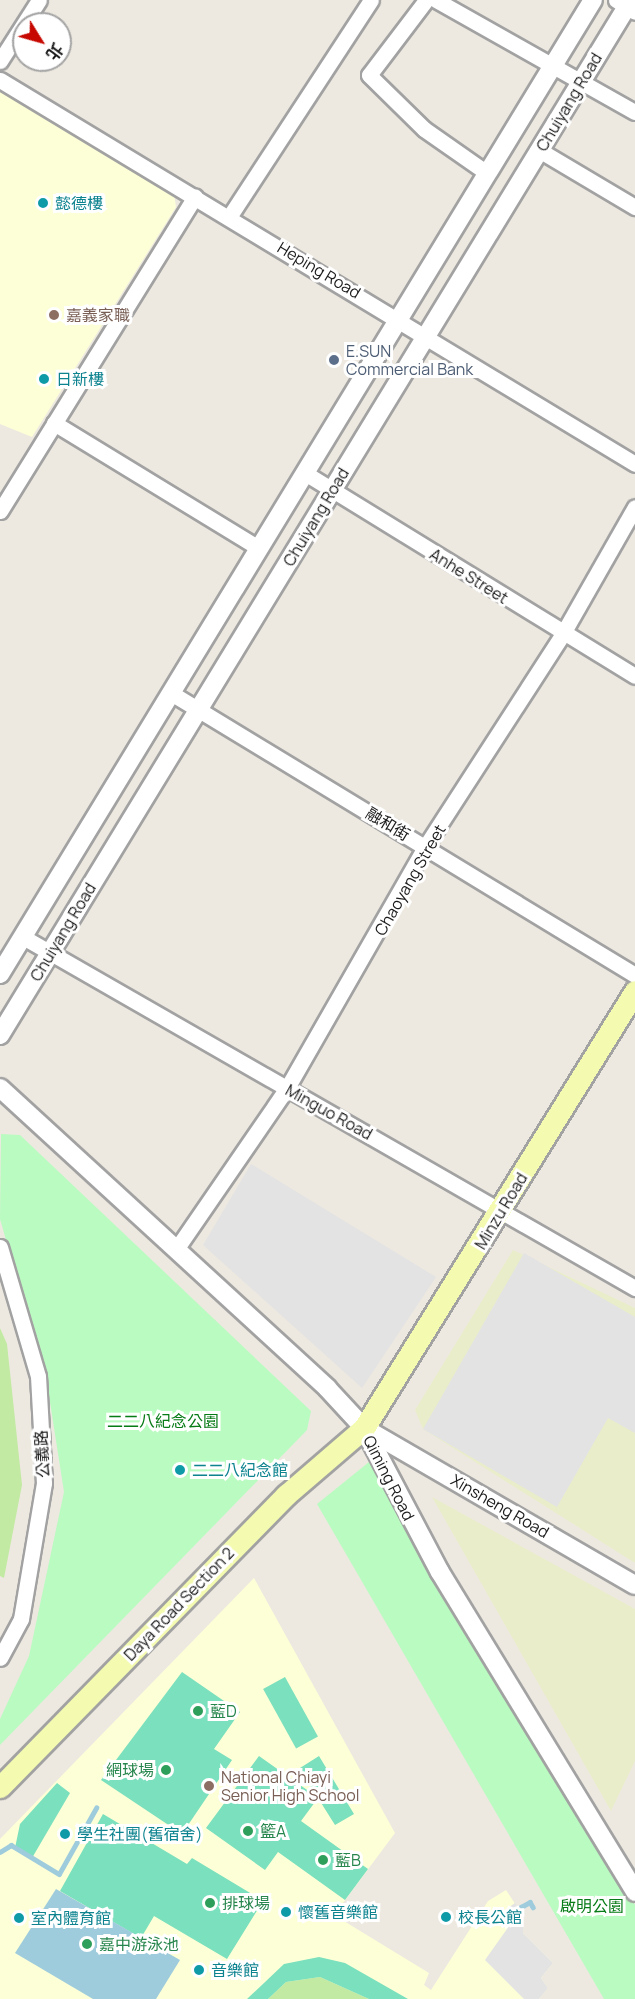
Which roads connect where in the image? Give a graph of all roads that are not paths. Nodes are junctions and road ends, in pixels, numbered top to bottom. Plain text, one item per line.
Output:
1 (39, 0) edge
2 (371, 0) edge
3 (426, 0) edge
4 (436, 0) edge
5 (592, 0) edge
6 (627, 5) edge
7 (0, 61) edge
8 (551, 68) junction
9 (0, 81) edge
10 (580, 85) junction
11 (635, 112) edge
12 (539, 150) junction
13 (487, 173) junction
14 (195, 197) junction
15 (635, 207) edge
16 (229, 217) junction
17 (399, 318) junction
18 (427, 334) junction
19 (54, 423) junction
20 (635, 464) edge
21 (305, 472) junction
22 (331, 492) junction
23 (635, 507) edge
24 (0, 511) edge
25 (259, 548) junction
26 (562, 634) junction
27 (635, 676) edge
28 (171, 693) junction
29 (198, 709) junction
30 (425, 847) junction
31 (23, 937) junction
32 (49, 954) junction
33 (0, 974) edge
34 (635, 975) edge
35 (635, 991) edge
36 (0, 1035) edge
37 (0, 1088) edge
38 (287, 1088) junction
39 (501, 1211) junction
40 (0, 1247) edge
41 (177, 1248) junction
42 (0, 1265) edge
43 (11, 1280) junction
44 (635, 1288) edge
45 (364, 1428) junction
46 (635, 1585) edge
47 (0, 1658) edge
48 (0, 1787) edge
49 (635, 1892) edge

1 - 7 street
2 - 16 street
3 - 13 street
4 - 8 street
5 - 8 street, Chuiyang Road
6 - 10 street, Chuiyang Road
8 - 10 street
8 - 13 street, Chuiyang Road
9 - 14 street, Heping Road
10 - 11 street
10 - 12 street, Chuiyang Road
12 - 15 street
12 - 18 street, Chuiyang Road
13 - 17 street, Chuiyang Road
14 - 16 street, Heping Road
14 - 19 street
16 - 17 street, Heping Road
17 - 18 street, Heping Road
17 - 21 street, Chuiyang Road
18 - 20 street, Heping Road
18 - 22 street, Chuiyang Road
19 - 24 street
19 - 25 street
21 - 22 street, Anhe Street
21 - 25 street, Chuiyang Road
22 - 26 street, Anhe Street
22 - 29 street, Chuiyang Road
23 - 26 street, Chaoyang Street
25 - 28 street, Chuiyang Road
26 - 27 street, Anhe Street
26 - 30 street, Chaoyang Street
28 - 29 street, 融和街
28 - 31 street, Chuiyang Road
29 - 30 street, 融和街
29 - 32 street, Chuiyang Road
30 - 34 street, 融和街
30 - 38 street, Chaoyang Street
31 - 32 street, Minguo Road
31 - 33 street, Chuiyang Road
32 - 36 street, Chuiyang Road
32 - 38 street, Minguo Road
35 - 39 main road, Minzu Road
37 - 41 street, Qiming Road
38 - 39 street, Minguo Road
38 - 41 street, Chaoyang Street
39 - 44 street, Minguo Road
39 - 45 main road, Minzu Road
40 - 43 street, 公義路
41 - 45 street, Qiming Road
42 - 43 street
43 - 47 street, 公義路
45 - 46 street, Xinsheng Road
45 - 48 main road, Daya Road Section 2
45 - 49 street, Qiming Road

